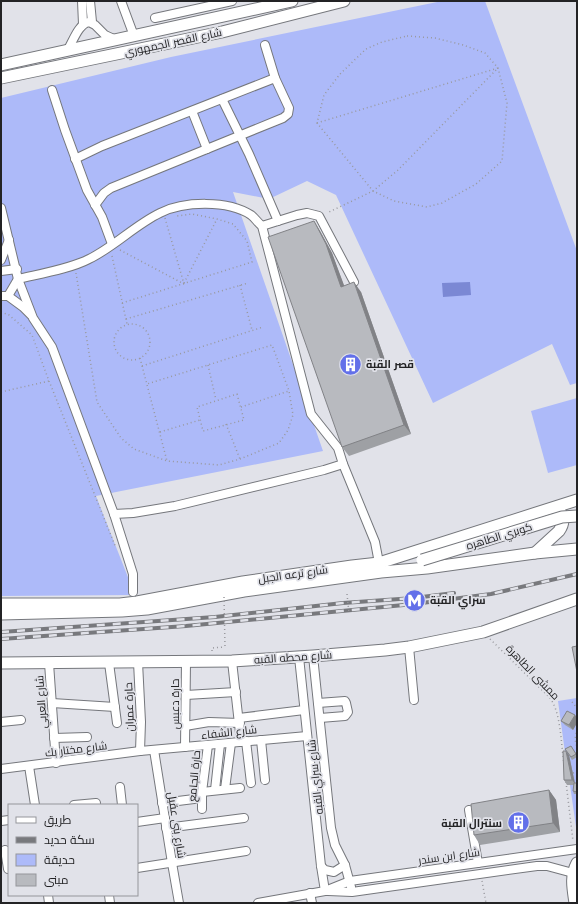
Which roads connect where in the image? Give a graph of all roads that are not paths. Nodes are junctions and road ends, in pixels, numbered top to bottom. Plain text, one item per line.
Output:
1 (82, 1) edge
2 (90, 1) edge
3 (121, 1) edge
4 (232, 1) edge
5 (292, 1) edge
6 (344, 1) edge
7 (256, 5) edge
8 (155, 18) dead end
9 (92, 22) junction
10 (83, 24) junction
11 (134, 36) junction
12 (116, 40) junction
13 (265, 45) dead end
14 (67, 51) junction
15 (1, 65) edge
16 (1, 78) edge
17 (275, 78) junction
18 (52, 90) dead end
19 (222, 99) junction
20 (192, 111) junction
21 (240, 136) junction
22 (207, 149) junction
23 (75, 159) junction
24 (95, 205) junction
25 (1, 208) edge
26 (278, 221) junction
27 (262, 226) junction
28 (9, 239) junction
29 (115, 246) junction
30 (1, 260) edge
31 (17, 269) junction
32 (1, 271) edge
33 (18, 279) junction
34 (354, 282) edge
35 (4, 296) edge
36 (33, 318) junction
37 (343, 464) junction
38 (577, 500) edge
39 (554, 508) junction
40 (114, 514) junction
41 (577, 516) edge
42 (577, 549) edge
43 (535, 553) junction
44 (422, 560) joint
45 (380, 568) junction
46 (133, 592) dead end
47 (577, 598) edge
48 (1, 604) edge
49 (1, 614) edge
50 (409, 647) junction
51 (314, 656) junction
52 (299, 657) junction
53 (232, 661) junction
54 (138, 662) junction
55 (186, 662) junction
56 (49, 663) junction
57 (109, 663) junction
58 (1, 664) edge
59 (236, 692) junction
60 (186, 695) junction
61 (414, 700) dead end
62 (52, 703) junction
63 (318, 703) junction
64 (114, 707) junction
65 (304, 710) junction
66 (320, 718) junction
67 (21, 720) dead end
68 (240, 720) junction
69 (1, 722) edge
70 (116, 723) dead end
71 (186, 726) junction
72 (307, 736) junction
73 (87, 737) dead end
74 (54, 738) junction
75 (261, 740) junction
76 (244, 742) junction
77 (231, 743) junction
78 (220, 744) junction
79 (208, 745) junction
80 (185, 747) junction
81 (154, 750) junction
82 (140, 751) junction
83 (56, 763) junction
84 (29, 766) junction
85 (1, 768) edge
86 (265, 780) dead end
87 (250, 783) dead end
88 (120, 787) dead end
89 (240, 788) dead end
90 (225, 789) junction
91 (215, 790) junction
92 (202, 795) junction
93 (96, 803) dead end
94 (162, 803) junction
95 (35, 804) edge
96 (85, 804) edge
97 (122, 804) edge
98 (202, 809) dead end
99 (470, 810) edge
100 (165, 818) junction
101 (244, 818) dead end
102 (138, 822) edge
103 (166, 828) junction
104 (576, 849) edge
105 (5, 851) edge
106 (246, 851) dead end
107 (172, 863) junction
108 (478, 863) junction
109 (345, 865) junction
110 (321, 866) junction
111 (138, 868) edge
112 (575, 868) edge
113 (8, 869) edge
114 (350, 882) junction
115 (325, 891) junction
116 (352, 892) junction
117 (310, 893) junction
118 (180, 903) edge
119 (258, 903) edge
120 (312, 903) edge
121 (575, 903) edge

1 - 10 street
2 - 9 street
3 - 11 street
4 - 8 street
5 - 7 main road, شارع القصر الجمهوري
6 - 16 main road, شارع القصر الجمهوري
7 - 11 main road, شارع القصر الجمهوري
9 - 10 street
9 - 12 street
10 - 14 street
11 - 12 main road, شارع القصر الجمهوري
12 - 14 main road, شارع القصر الجمهوري
13 - 17 street
14 - 15 main road, شارع القصر الجمهوري
17 - 19 street
17 - 21 street
18 - 23 street
19 - 20 street
19 - 21 street
20 - 22 street
20 - 23 street
21 - 22 street
21 - 26 street
22 - 24 street
23 - 24 street
24 - 29 street
25 - 28 street
26 - 27 street
26 - 34 street
27 - 29 street
27 - 37 street
28 - 30 street
28 - 31 street
29 - 33 street
31 - 32 street
31 - 33 street
33 - 35 street
33 - 36 street
35 - 36 street
36 - 40 street
37 - 40 street
37 - 45 street
38 - 39 main road, شارع ترعه الجبل
39 - 43 main road
39 - 45 main road, شارع ترعه الجبل
40 - 46 street
41 - 44 main road, كوبري الطاهره, bridge
42 - 43 main road, شارع ترعه الجبل
43 - 45 main road, شارع ترعه الجبل
44 - 45 main road, شارع ترعه الجبل
45 - 48 main road, شارع ترعه الجبل
45 - 49 main road, شارع ترعه الجبل
47 - 50 main road, شارع محطه القبه
50 - 51 main road, شارع محطه القبه
50 - 61 street
51 - 52 main road, شارع محطه القبه
51 - 63 street, شارع سراي القبه
52 - 53 main road, شارع محطه القبه
52 - 65 street, شارع سراي القبه
53 - 55 main road, شارع محطه القبه
53 - 59 street
54 - 55 main road, شارع محطه القبه
54 - 57 main road, شارع محطه القبه
54 - 82 street, حارة عمران
55 - 60 street, حارة دعبس
56 - 57 main road, شارع محطه القبه
56 - 58 main road, شارع محطه القبه
56 - 62 street, شارع العربي
57 - 64 street
59 - 60 street
59 - 68 street
60 - 71 street, حارة دعبس
62 - 64 street
62 - 74 street, شارع العربي
63 - 66 street, شارع سراي القبه
63 - 66 street
64 - 70 street
65 - 68 street
65 - 72 street, شارع سراي القبه
66 - 109 street, شارع سراي القبه
67 - 69 street
68 - 71 street
68 - 76 street
71 - 80 street, حارة دعبس
72 - 75 street, شارع الشفاء
72 - 110 street, شارع سراي القبه
73 - 74 street
74 - 83 street, شارع العربي
75 - 76 street, شارع الشفاء
75 - 86 street
76 - 77 street, شارع الشفاء
76 - 87 street
77 - 78 street, شارع الشفاء
77 - 90 street
78 - 79 street, شارع الشفاء
78 - 91 street
79 - 80 street, شارع الشفاء
79 - 92 street, حارة الجامع
80 - 81 street, شارع الشفاء
81 - 82 street, شارع مختار بك
81 - 94 street, شارع بنى عقيل
82 - 83 street, شارع مختار بك
83 - 84 street, شارع مختار بك
84 - 85 street, شارع مختار بك
84 - 95 street
88 - 97 street
89 - 90 street
90 - 91 street
91 - 92 street
92 - 94 street
92 - 98 street, حارة الجامع
93 - 96 street
94 - 100 street, شارع بنى عقيل
99 - 108 street
100 - 102 street
100 - 103 street, شارع بنى عقيل
101 - 103 street
103 - 107 street, شارع بنى عقيل
104 - 108 street, شارع ابن سندر
105 - 113 street
106 - 107 street
107 - 111 street
107 - 118 street, شارع بنى عقيل
108 - 114 street, شارع ابن سندر
109 - 110 street
109 - 114 street, شارع سراي القبه
110 - 115 street, شارع سراي القبه
112 - 116 street, شارع ابن سندر
112 - 121 main road
114 - 115 street, شارع ابن سندر
114 - 116 street, شارع سراي القبه
115 - 116 street, شارع ابن سندر
115 - 117 street, شارع ابن سندر
117 - 119 street, شارع ابن سندر
117 - 120 street

